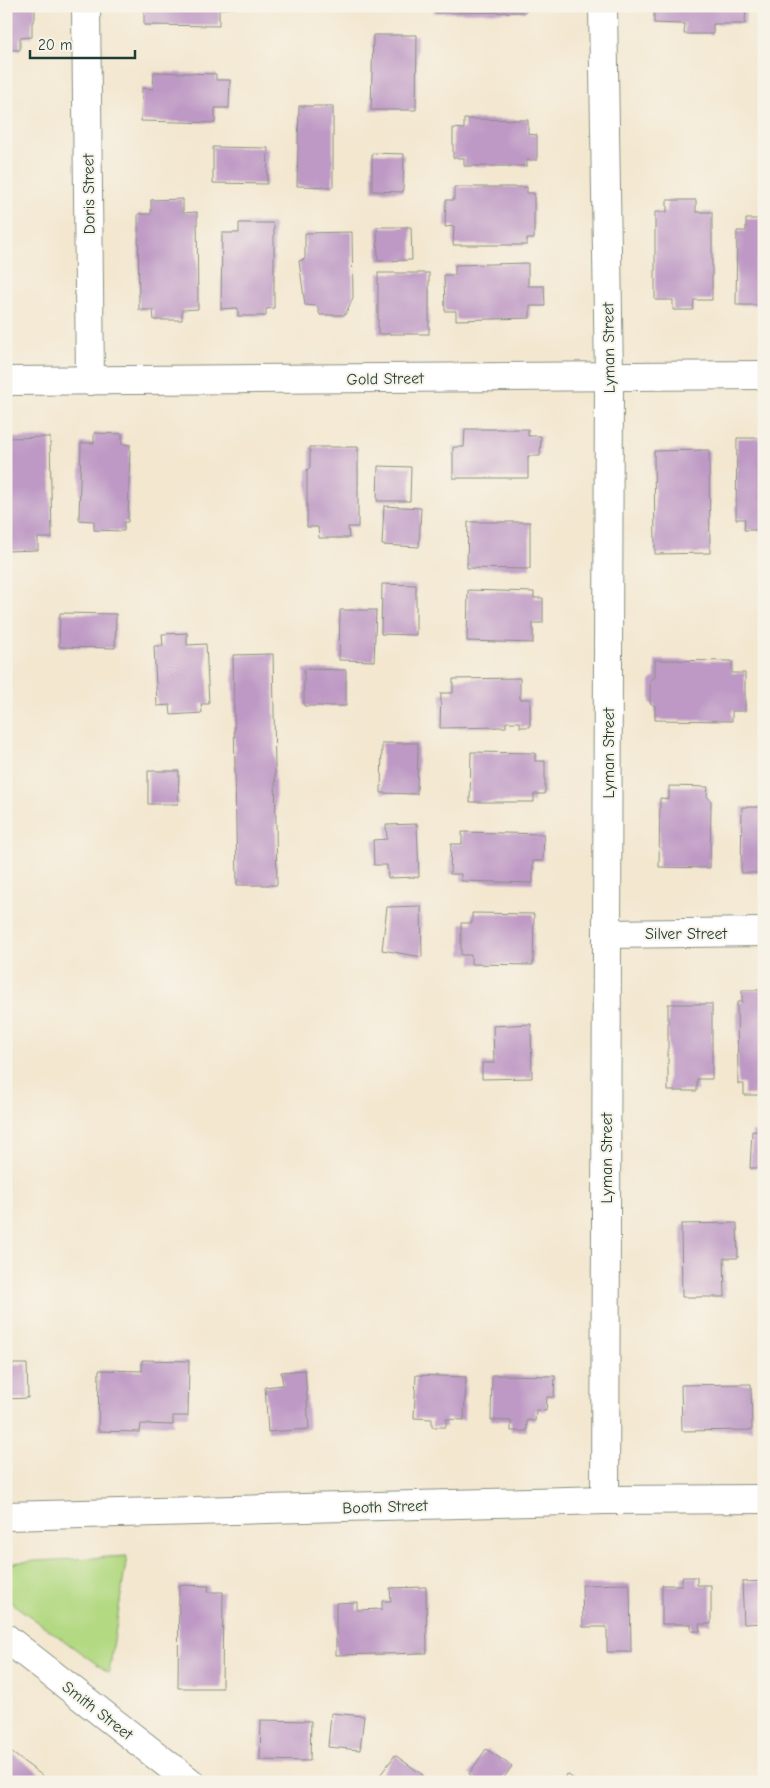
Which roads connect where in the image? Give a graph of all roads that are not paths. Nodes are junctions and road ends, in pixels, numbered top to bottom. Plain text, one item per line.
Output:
1 (86, 6) edge
2 (603, 6) edge
3 (764, 374) edge
4 (609, 376) junction
5 (6, 381) edge
6 (90, 381) junction
7 (764, 932) edge
8 (608, 934) junction
9 (764, 1499) edge
10 (605, 1500) junction
11 (6, 1516) edge
12 (6, 1638) edge
13 (190, 1782) edge

1 - 6 street, Doris Street
2 - 4 street, Lyman Street
3 - 4 street, Gold Street
4 - 6 street, Gold Street
4 - 8 street, Lyman Street
5 - 6 street, Gold Street
7 - 8 street, Silver Street
8 - 10 street, Lyman Street
9 - 10 street, Booth Street
10 - 11 street, Booth Street
12 - 13 street, Smith Street

